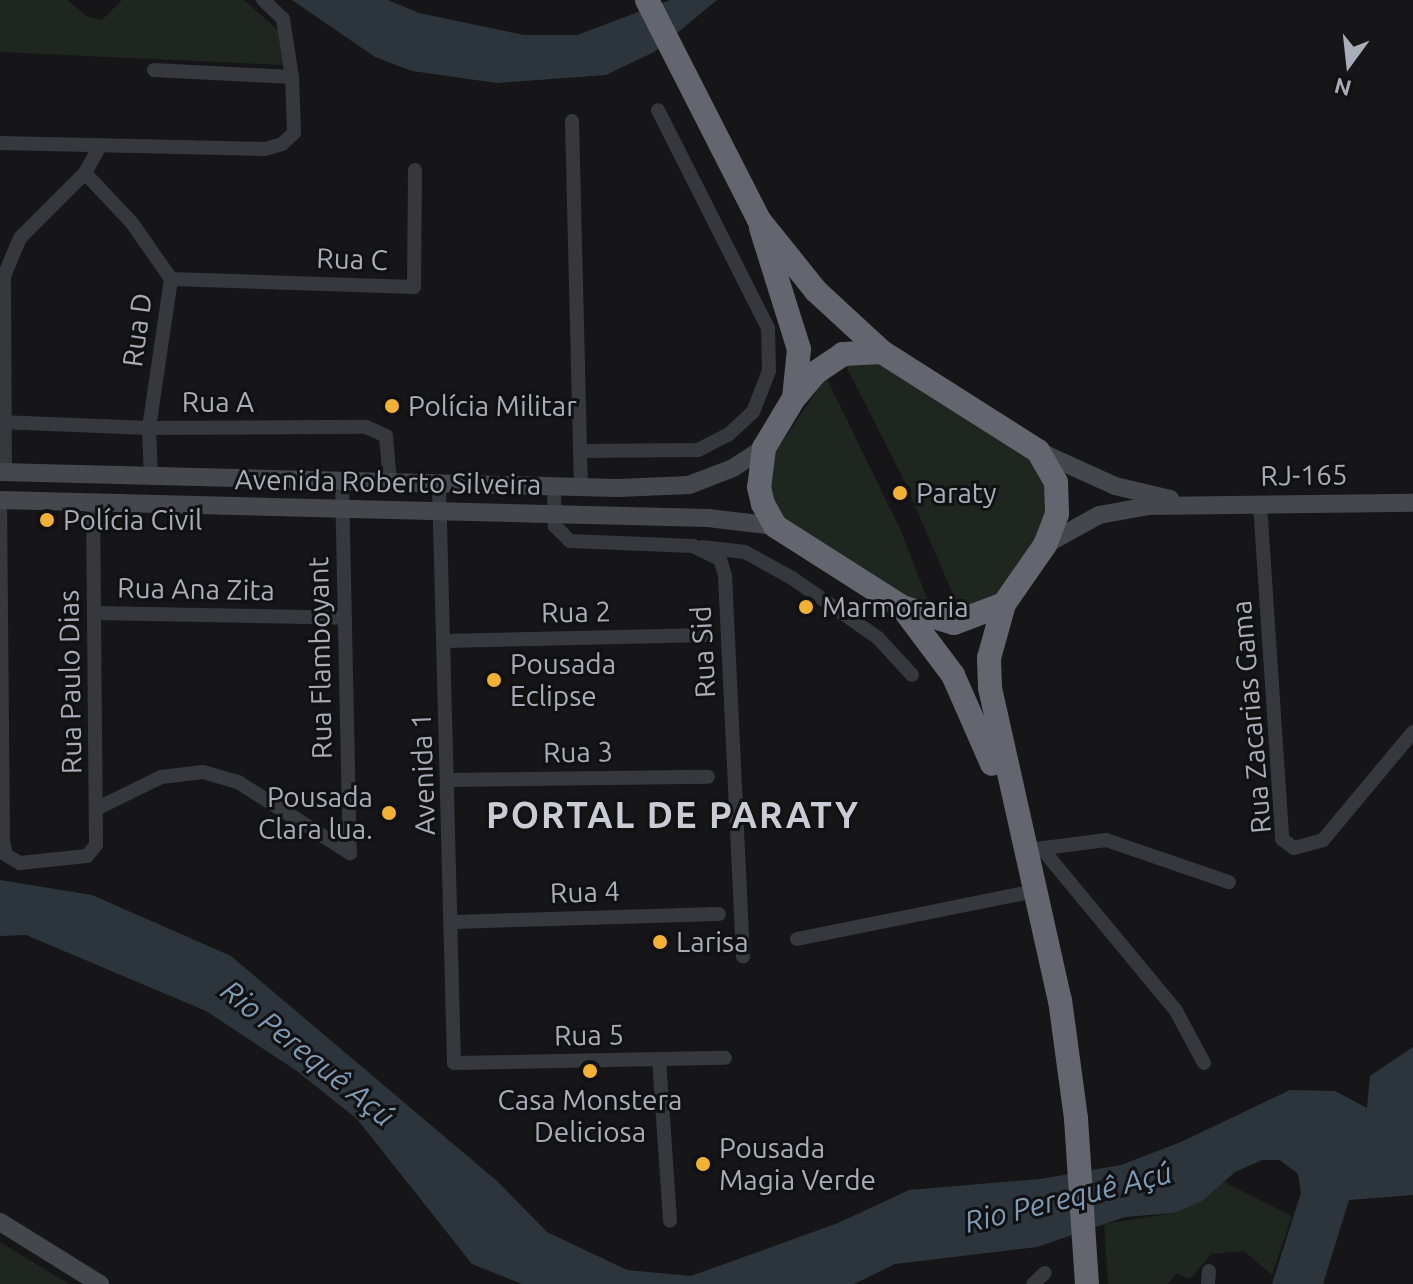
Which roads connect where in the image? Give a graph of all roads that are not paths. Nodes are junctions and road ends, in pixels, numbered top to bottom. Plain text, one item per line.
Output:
1 (263, 0) edge
2 (647, 0) edge
3 (154, 70) dead end
4 (292, 77) junction
5 (658, 110) dead end
6 (572, 121) dead end
7 (0, 143) edge
8 (100, 146) junction
9 (415, 170) dead end
10 (85, 173) junction
11 (759, 220) junction
12 (2, 276) edge
13 (171, 279) junction
14 (882, 352) junction
15 (794, 398) junction
16 (3, 422) edge
17 (149, 428) junction
18 (764, 448) junction
19 (582, 451) junction
20 (1038, 451) junction
21 (2, 472) edge
22 (151, 478) junction
23 (342, 483) junction
24 (390, 483) junction
25 (439, 484) junction
26 (554, 487) junction
27 (581, 487) junction
28 (0, 500) edge
29 (1413, 503) edge
30 (93, 504) junction
31 (1260, 504) junction
32 (1196, 505) junction
33 (342, 509) junction
34 (441, 511) junction
35 (555, 513) junction
36 (775, 526) junction
37 (1045, 545) junction
38 (693, 546) junction
39 (1004, 604) junction
40 (902, 607) junction
41 (95, 613) junction
42 (345, 618) junction
43 (708, 635) dead end
44 (445, 641) junction
45 (912, 675) dead end
46 (1413, 732) edge
47 (708, 777) dead end
48 (449, 780) junction
49 (98, 808) junction
50 (1030, 846) junction
51 (1229, 882) dead end
52 (1035, 891) junction
53 (719, 914) dead end
54 (453, 922) junction
55 (797, 939) dead end
56 (743, 957) dead end
57 (725, 1058) dead end
58 (659, 1059) junction
59 (454, 1063) joint
60 (1204, 1063) dead end
61 (670, 1221) dead end
62 (0, 1222) edge
63 (1087, 1276) edge
64 (100, 1284) edge
65 (1033, 1284) edge
66 (1046, 1284) edge

1 - 4 street
2 - 11 highway
3 - 4 street
4 - 8 street
5 - 19 street
6 - 19 street
7 - 8 street
8 - 10 street
9 - 13 street, Rua C
10 - 12 street
10 - 13 street, Rua D
11 - 14 highway
11 - 15 highway
12 - 16 street
13 - 17 street, Rua D
14 - 15 highway
14 - 20 highway
15 - 18 highway
16 - 17 street, Rua A
16 - 21 street
17 - 22 street, Rua D
17 - 24 street, Rua A
18 - 27 street, Avenida Roberto Silveira
18 - 36 highway
19 - 27 street
20 - 32 street, RJ-165
20 - 37 highway
21 - 22 street, Avenida Roberto Silveira
21 - 28 street
22 - 23 street, Avenida Roberto Silveira
23 - 24 street, Avenida Roberto Silveira
23 - 33 street, Rua Flamboyant
24 - 25 street, Avenida Roberto Silveira
25 - 26 street, Avenida Roberto Silveira
25 - 34 street, Avenida 1
26 - 27 street, Avenida Roberto Silveira
26 - 35 street
28 - 30 street, Avenida Roberto Silveira
28 - 49 street, Rua Paulo Dias
29 - 31 street, RJ-165 / RJ-165
30 - 33 street, Avenida Roberto Silveira
30 - 41 street, Rua Paulo Dias
31 - 32 street, RJ-165 / RJ-165
31 - 46 street, Rua Zacarias Gama
32 - 37 street, RJ-165
33 - 34 street, Avenida Roberto Silveira
33 - 42 street, Rua Flamboyant
34 - 35 street, Avenida Roberto Silveira
34 - 44 street, Avenida 1
35 - 36 street, Avenida Roberto Silveira
35 - 38 street
36 - 40 highway
37 - 39 highway
38 - 45 street
38 - 56 street, Rua Sid
39 - 40 highway
39 - 50 highway
40 - 50 highway
41 - 42 street, Rua Ana Zita
41 - 49 street, Rua Paulo Dias
42 - 49 street, Rua Flamboyant
43 - 44 street, Rua 2
44 - 48 street, Avenida 1
47 - 48 street, Rua 3
48 - 54 street, Avenida 1
50 - 51 street
50 - 52 highway
50 - 60 street
52 - 55 street
52 - 63 highway
53 - 54 street, Rua 4
54 - 59 street, Avenida 1
57 - 58 street, Rua 5
58 - 59 street, Rua 5
58 - 61 street
62 - 64 street
65 - 66 street

